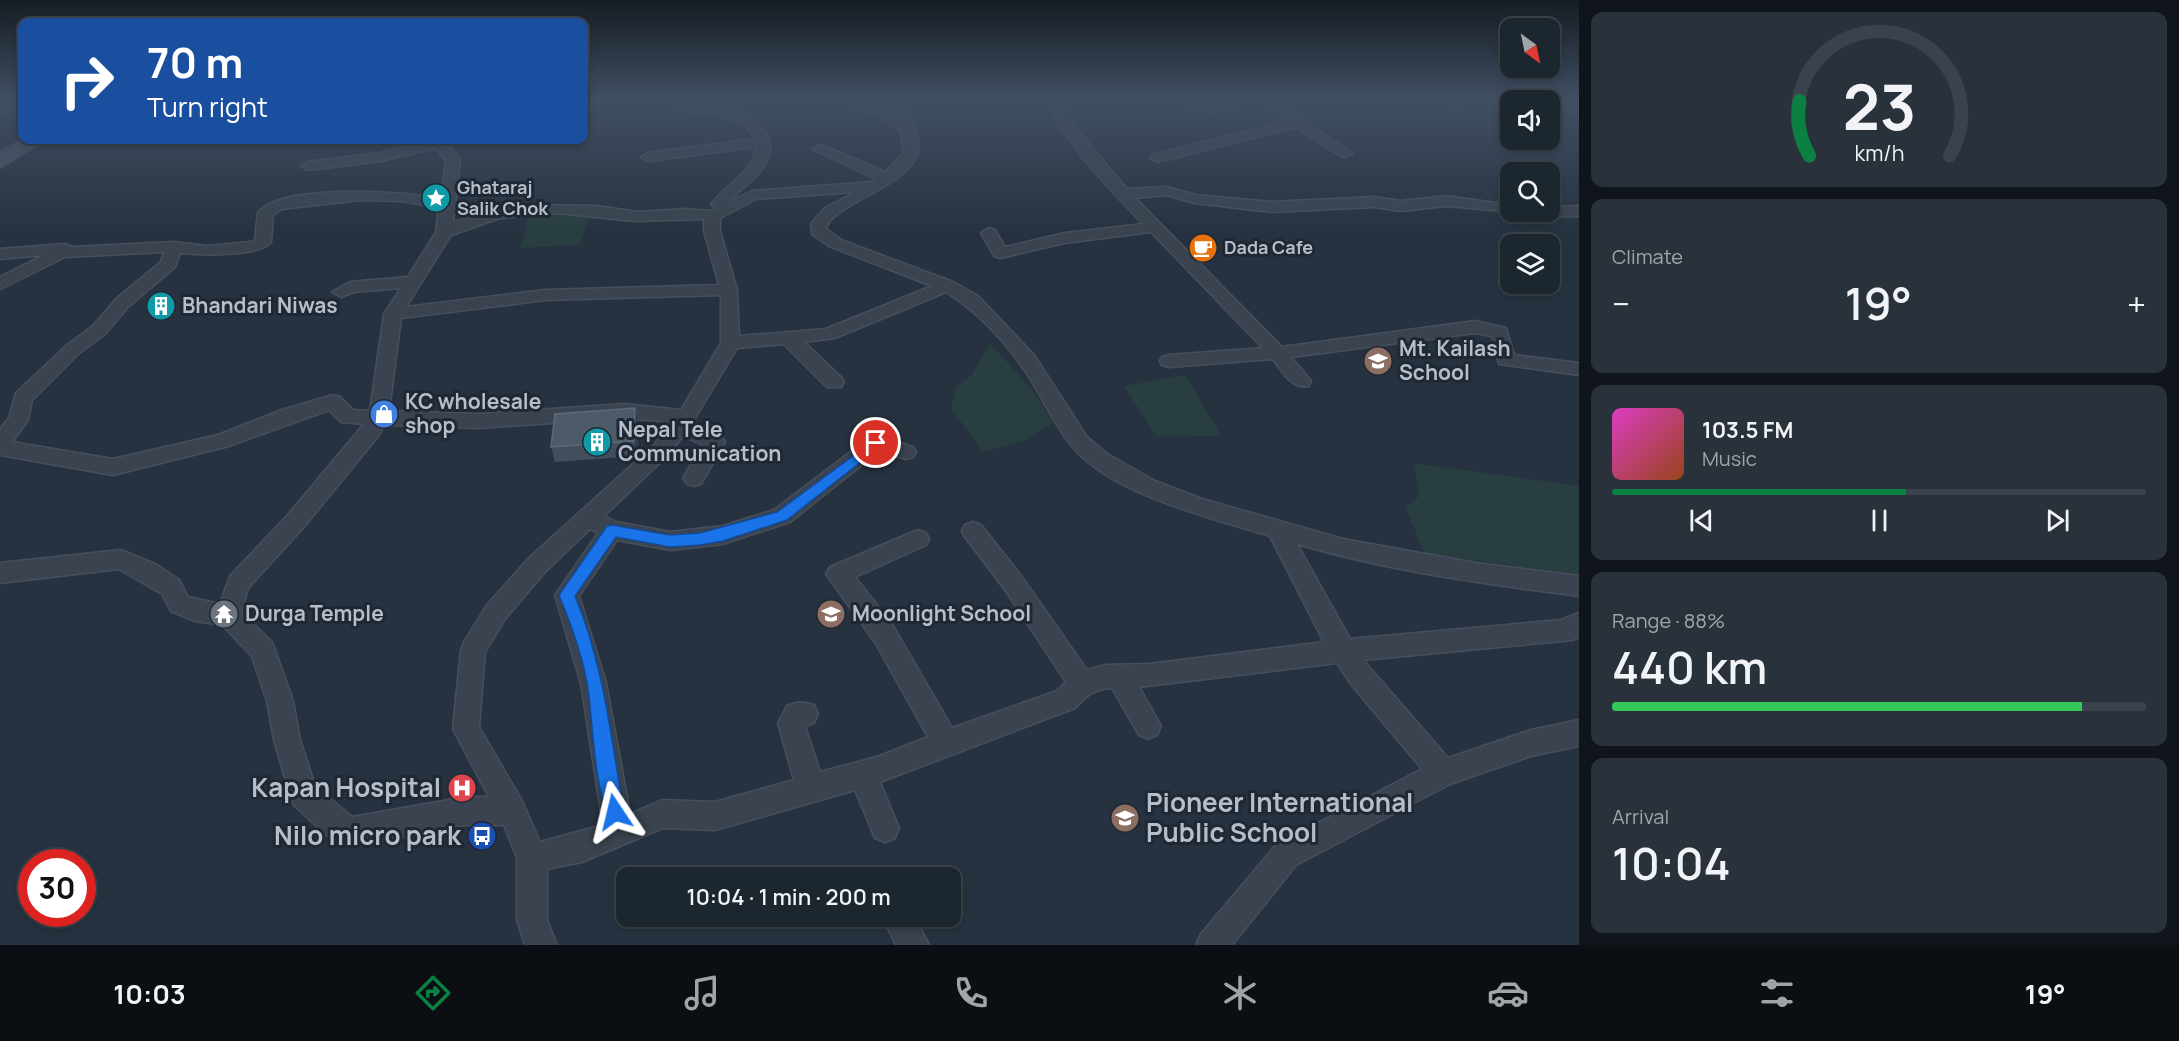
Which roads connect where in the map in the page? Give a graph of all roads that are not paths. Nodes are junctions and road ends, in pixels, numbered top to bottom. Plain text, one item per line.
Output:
1 (28, 144) edge
2 (427, 144) edge
3 (441, 144) edge
4 (747, 144) edge
5 (763, 144) edge
6 (909, 144) edge
7 (1081, 144) edge
8 (1212, 144) edge
9 (1331, 144) edge
10 (819, 149) dead end
11 (1346, 153) dead end
12 (648, 157) dead end
13 (1157, 158) dead end
14 (0, 160) edge
15 (308, 166) dead end
16 (882, 182) junction
17 (1121, 194) junction
18 (445, 205) junction
19 (1500, 208) edge
20 (1560, 212) edge
21 (1579, 212) edge
22 (718, 213) junction
23 (1157, 227) junction
24 (444, 232) junction
25 (989, 233) dead end
26 (174, 247) junction
27 (65, 252) junction
28 (0, 254) edge
29 (415, 282) junction
30 (0, 284) edge
31 (947, 286) junction
32 (729, 290) junction
33 (341, 292) dead end
34 (393, 314) junction
35 (790, 339) junction
36 (730, 343) junction
37 (1278, 353) junction
38 (1169, 361) dead end
39 (1579, 369) edge
40 (1302, 381) dead end
41 (834, 382) dead end
42 (376, 419) junction
43 (683, 421) junction
44 (906, 452) dead end
45 (694, 478) dead end
46 (588, 518) junction
47 (1278, 529) junction
48 (612, 530) junction
49 (973, 531) dead end
50 (918, 539) dead end
51 (0, 573) edge
52 (1579, 586) edge
53 (228, 615) junction
54 (1579, 623) edge
55 (1344, 651) junction
56 (1119, 676) junction
57 (1081, 683) junction
58 (805, 714) dead end
59 (1148, 726) dead end
60 (1579, 733) edge
61 (946, 744) junction
62 (1443, 773) junction
63 (862, 774) junction
64 (811, 789) junction
65 (512, 811) junction
66 (885, 828) dead end
67 (619, 834) junction
68 (532, 858) junction
69 (903, 927) edge
70 (541, 945) edge
71 (913, 945) edge
72 (1212, 945) edge

1 - 14 main road
2 - 15 street
3 - 18 street
4 - 12 street
5 - 22 street
6 - 16 street
7 - 17 street
8 - 13 street
9 - 11 street
10 - 16 street
16 - 22 street
16 - 31 street
17 - 19 street
17 - 23 street
18 - 24 street
18 - 26 street
20 - 21 street
22 - 24 street
22 - 32 street
23 - 25 street
23 - 37 street
24 - 29 street
26 - 27 street
26 - 42 street
27 - 28 street
27 - 30 street
29 - 33 street
29 - 34 street
31 - 35 street
31 - 47 street
32 - 34 street
32 - 36 street
34 - 42 street
35 - 36 street
35 - 41 street
36 - 43 street
37 - 38 street
37 - 39 street
37 - 40 street
42 - 43 street
42 - 53 street
43 - 45 street
43 - 46 street
44 - 48 street
46 - 48 street
46 - 65 street
47 - 52 street
47 - 55 street
48 - 67 street
49 - 57 street
50 - 61 street
51 - 53 street
53 - 65 street
54 - 55 street
55 - 56 street
55 - 62 street
56 - 57 street
56 - 59 street
57 - 61 street
58 - 64 street
60 - 62 street
61 - 63 street
62 - 72 street
63 - 64 street
63 - 66 street
64 - 67 street
65 - 68 street
67 - 68 street
68 - 70 street
69 - 71 street

